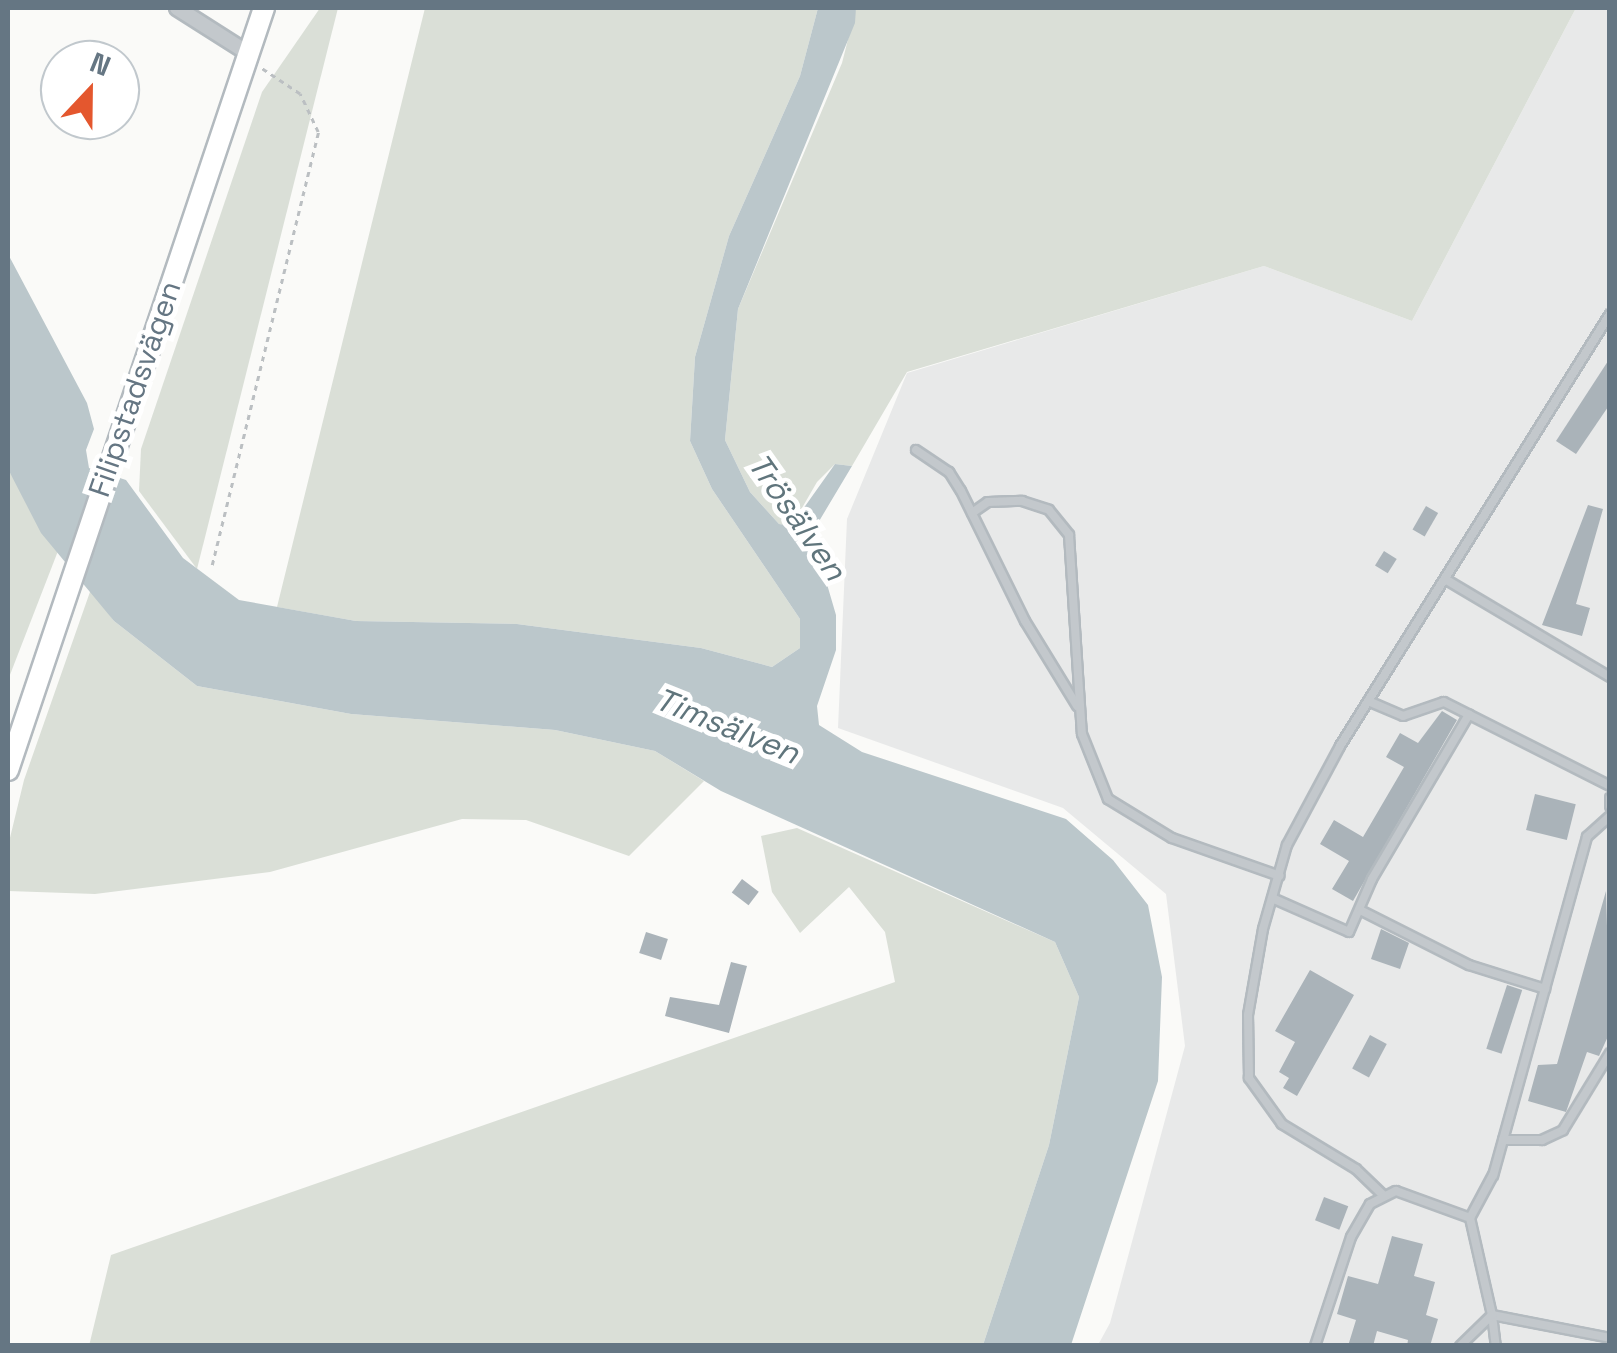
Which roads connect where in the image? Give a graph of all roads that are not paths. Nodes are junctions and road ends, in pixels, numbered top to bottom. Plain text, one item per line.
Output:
1 (177, 8) edge
2 (264, 8) edge
3 (248, 53) junction
4 (1610, 314) edge
5 (916, 450) dead end
6 (972, 514) junction
7 (1445, 579) junction
8 (1610, 677) edge
9 (1368, 700) junction
10 (1082, 714) junction
11 (1469, 714) junction
12 (8, 770) edge
13 (1610, 786) edge
14 (1610, 798) edge
15 (1610, 806) edge
16 (1610, 816) edge
17 (1280, 876) junction
18 (1272, 898) junction
19 (1362, 910) junction
20 (1545, 989) junction
21 (1610, 1052) edge
22 (1503, 1140) junction
23 (1383, 1195) junction
24 (1470, 1218) junction
25 (1492, 1316) junction
26 (1610, 1338) edge
27 (1316, 1346) edge
28 (1460, 1346) edge
29 (1496, 1346) edge

1 - 3 street
2 - 3 main road, Filipstadsvägen
3 - 12 main road, Filipstadsvägen
4 - 7 lane
5 - 6 lane
6 - 10 lane
6 - 10 lane
7 - 8 lane
7 - 9 lane
9 - 11 lane
9 - 17 lane
10 - 17 lane
11 - 13 lane
11 - 19 lane
14 - 15 lane
16 - 20 lane
17 - 18 lane
18 - 19 lane
18 - 23 lane
19 - 20 lane
20 - 22 lane
21 - 22 lane
22 - 24 lane
23 - 24 lane
23 - 27 lane
24 - 25 lane
25 - 26 lane
25 - 28 lane
25 - 29 lane

